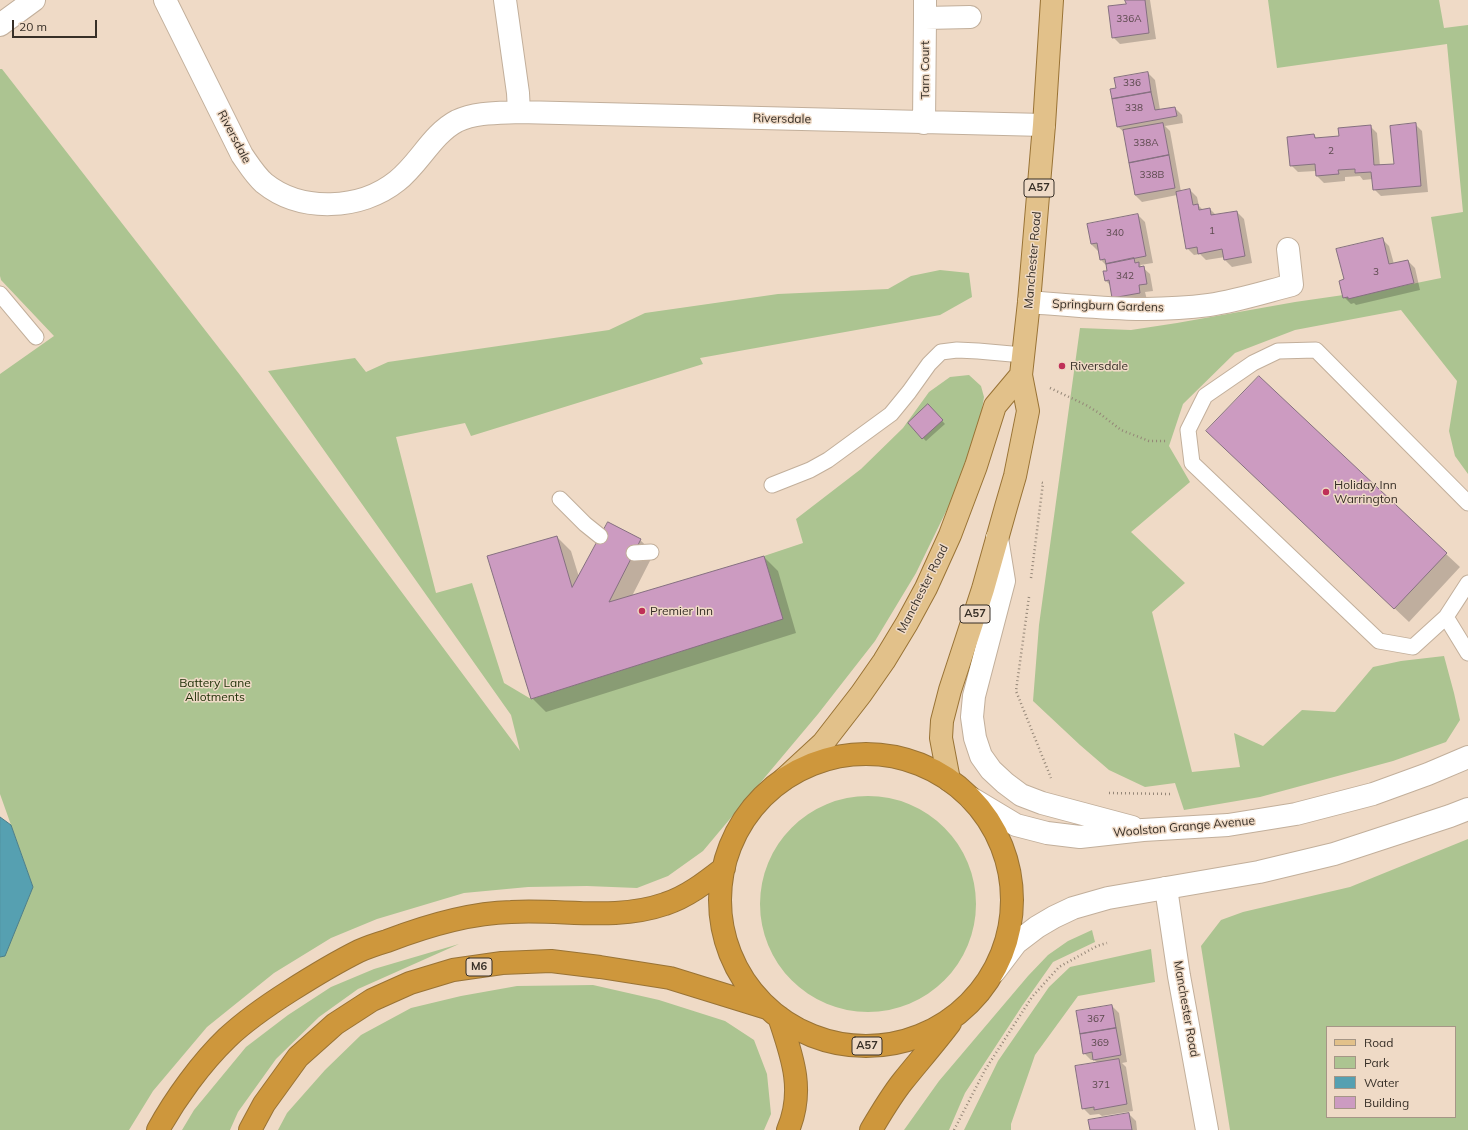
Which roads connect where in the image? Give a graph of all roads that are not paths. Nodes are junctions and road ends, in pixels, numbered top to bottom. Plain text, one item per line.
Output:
1 (34, 0) edge
2 (165, 0) edge
3 (505, 0) edge
4 (1052, 0) edge
5 (925, 9) edge
6 (970, 17) dead end
7 (0, 25) edge
8 (519, 112) junction
9 (924, 123) junction
10 (1044, 125) junction
11 (1288, 250) dead end
12 (0, 294) edge
13 (1030, 302) junction
14 (36, 337) dead end
15 (1022, 365) junction
16 (772, 485) dead end
17 (560, 499) dead end
18 (1468, 503) edge
19 (600, 536) dead end
20 (997, 538) junction
21 (634, 552) dead end
22 (651, 552) dead end
23 (1468, 583) edge
24 (1446, 617) junction
25 (1468, 653) edge
26 (1468, 757) edge
27 (784, 779) junction
28 (949, 780) junction
29 (971, 798) junction
30 (1468, 809) edge
31 (1143, 830) junction
32 (724, 868) junction
33 (1166, 888) junction
34 (994, 972) junction
35 (773, 1013) junction
36 (956, 1016) junction
37 (158, 1130) edge
38 (250, 1130) edge
39 (788, 1130) edge
40 (871, 1130) edge
41 (1207, 1130) edge

1 - 7 street
2 - 8 street, Riversdale
3 - 8 street
4 - 10 main road, Manchester Road / A57
5 - 6 street, Tarn Court
5 - 9 street, Tarn Court
8 - 9 street, Riversdale
9 - 10 street, Riversdale
10 - 13 main road, Manchester Road / A57
11 - 13 street, Springburn Gardens
12 - 14 lane
13 - 15 main road, Manchester Road / A57
15 - 16 lane
15 - 20 main road, Manchester Road / A57
15 - 27 main road, Manchester Road / A57
17 - 19 lane
18 - 24 lane
20 - 28 main road, Manchester Road / A57
20 - 31 street
21 - 22 lane
23 - 24 lane
24 - 25 lane
26 - 31 street, Woolston Grange Avenue
27 - 28 highway, A57
27 - 32 highway, A57
28 - 29 highway, A57
29 - 31 street, Woolston Grange Avenue
29 - 34 highway, A57
30 - 33 street
32 - 35 highway, A57
32 - 37 highway
33 - 34 street
33 - 41 street, Manchester Road
34 - 36 highway, A57
35 - 36 highway, A57
35 - 38 highway, M6
35 - 39 highway, A57
36 - 40 highway, A57

